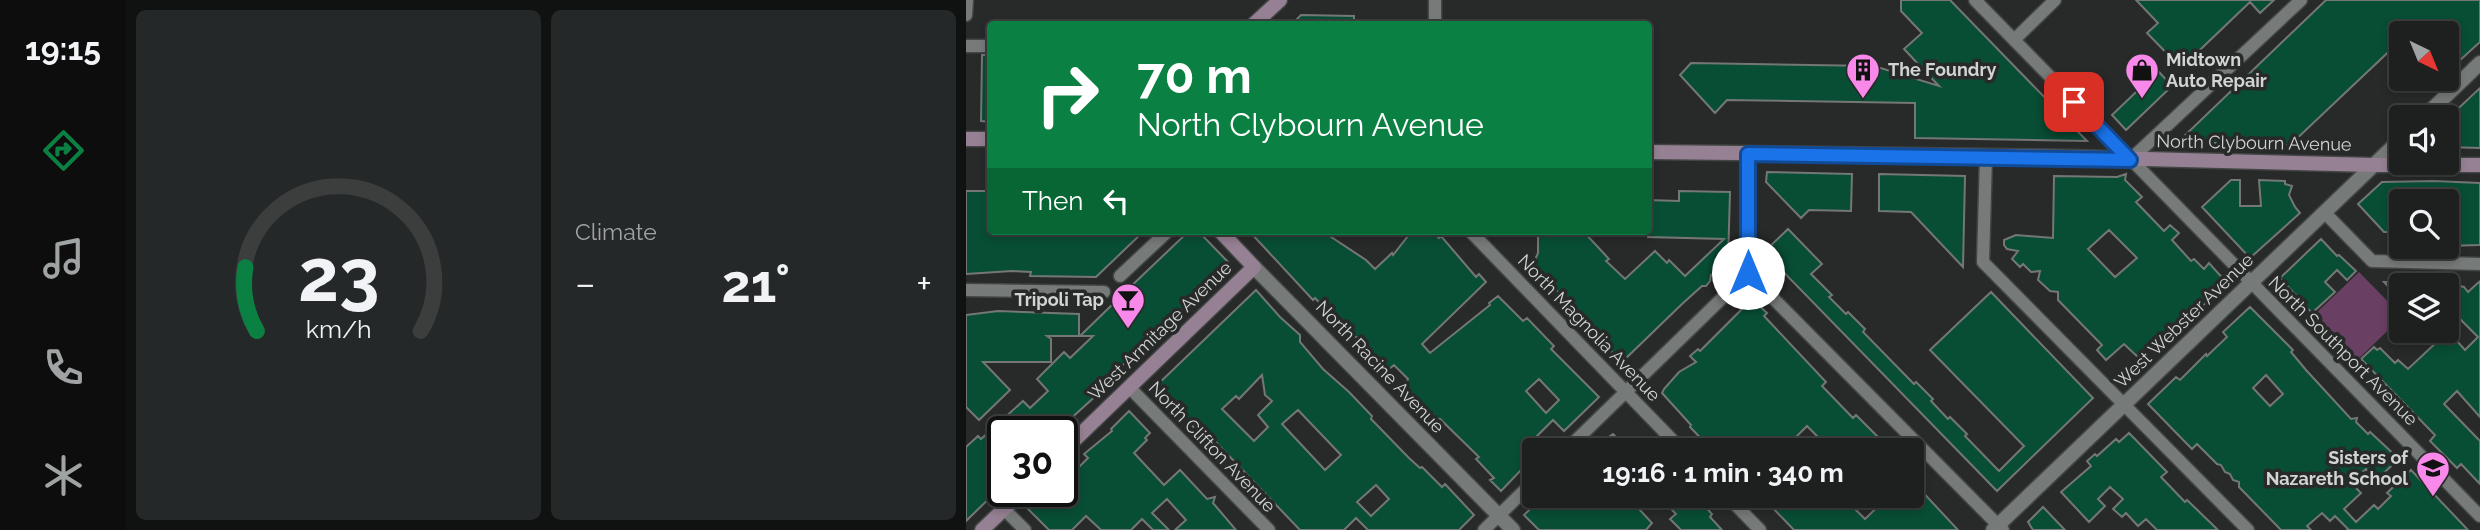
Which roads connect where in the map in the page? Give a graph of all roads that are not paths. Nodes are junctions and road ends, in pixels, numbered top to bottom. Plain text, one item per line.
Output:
1 (967, 0) edge
2 (1280, 0) edge
3 (1435, 0) edge
4 (1975, 0) edge
5 (2055, 0) edge
6 (2301, 0) edge
7 (966, 15) edge
8 (1257, 21) edge
9 (1434, 21) edge
10 (2014, 40) junction
11 (966, 46) edge
12 (987, 46) edge
13 (2480, 64) edge
14 (2437, 105) edge
15 (966, 138) edge
16 (987, 139) edge
17 (2389, 151) edge
18 (1652, 152) edge
19 (1748, 154) junction
20 (1986, 156) junction
21 (2130, 160) junction
22 (2374, 165) junction
23 (2480, 165) edge
24 (2324, 212) junction
25 (1164, 235) edge
26 (1224, 235) edge
27 (1474, 235) edge
28 (2480, 264) edge
29 (1254, 267) junction
30 (1748, 273) junction
31 (1120, 276) dead end
32 (2251, 283) junction
33 (966, 290) edge
34 (1104, 292) dead end
35 (1129, 387) junction
36 (1626, 392) junction
37 (2125, 404) junction
38 (1078, 436) edge
39 (1578, 438) edge
40 (1670, 438) edge
41 (1522, 493) edge
42 (1739, 508) edge
43 (1004, 509) joint
44 (1499, 515) junction
45 (2480, 516) edge
46 (1998, 528) edge
47 (982, 530) edge
48 (1025, 530) edge
49 (1269, 530) edge
50 (1484, 530) edge
51 (1513, 530) edge
52 (1760, 530) edge
53 (2248, 530) edge

1 - 7 street
2 - 8 main road
3 - 9 street
4 - 10 street, North Southport Avenue
5 - 10 street
6 - 21 street
10 - 21 street, North Southport Avenue
11 - 12 street
13 - 14 street
15 - 16 main road
17 - 22 street, West Webster Avenue
18 - 19 main road, North Clybourn Avenue
19 - 20 main road, North Clybourn Avenue
19 - 30 street
20 - 21 main road, North Clybourn Avenue
20 - 37 street
21 - 22 main road, North Clybourn Avenue
21 - 32 street, North Southport Avenue
22 - 23 main road, North Clybourn Avenue
22 - 24 street, West Webster Avenue
24 - 28 street
24 - 32 street, West Webster Avenue
25 - 31 street
26 - 29 main road, North Racine Avenue
27 - 36 street, North Magnolia Avenue
29 - 35 main road, West Armitage Avenue
29 - 44 street, North Racine Avenue
30 - 36 street
30 - 46 street
32 - 37 street, West Webster Avenue
32 - 45 street, North Southport Avenue
33 - 34 street
35 - 38 main road, West Armitage Avenue
35 - 49 street, North Clifton Avenue
36 - 39 street
36 - 40 street, North Magnolia Avenue
37 - 46 street, West Webster Avenue
37 - 53 street
41 - 44 street
42 - 52 street
43 - 47 main road
43 - 48 street
44 - 50 street
44 - 51 street, North Racine Avenue

